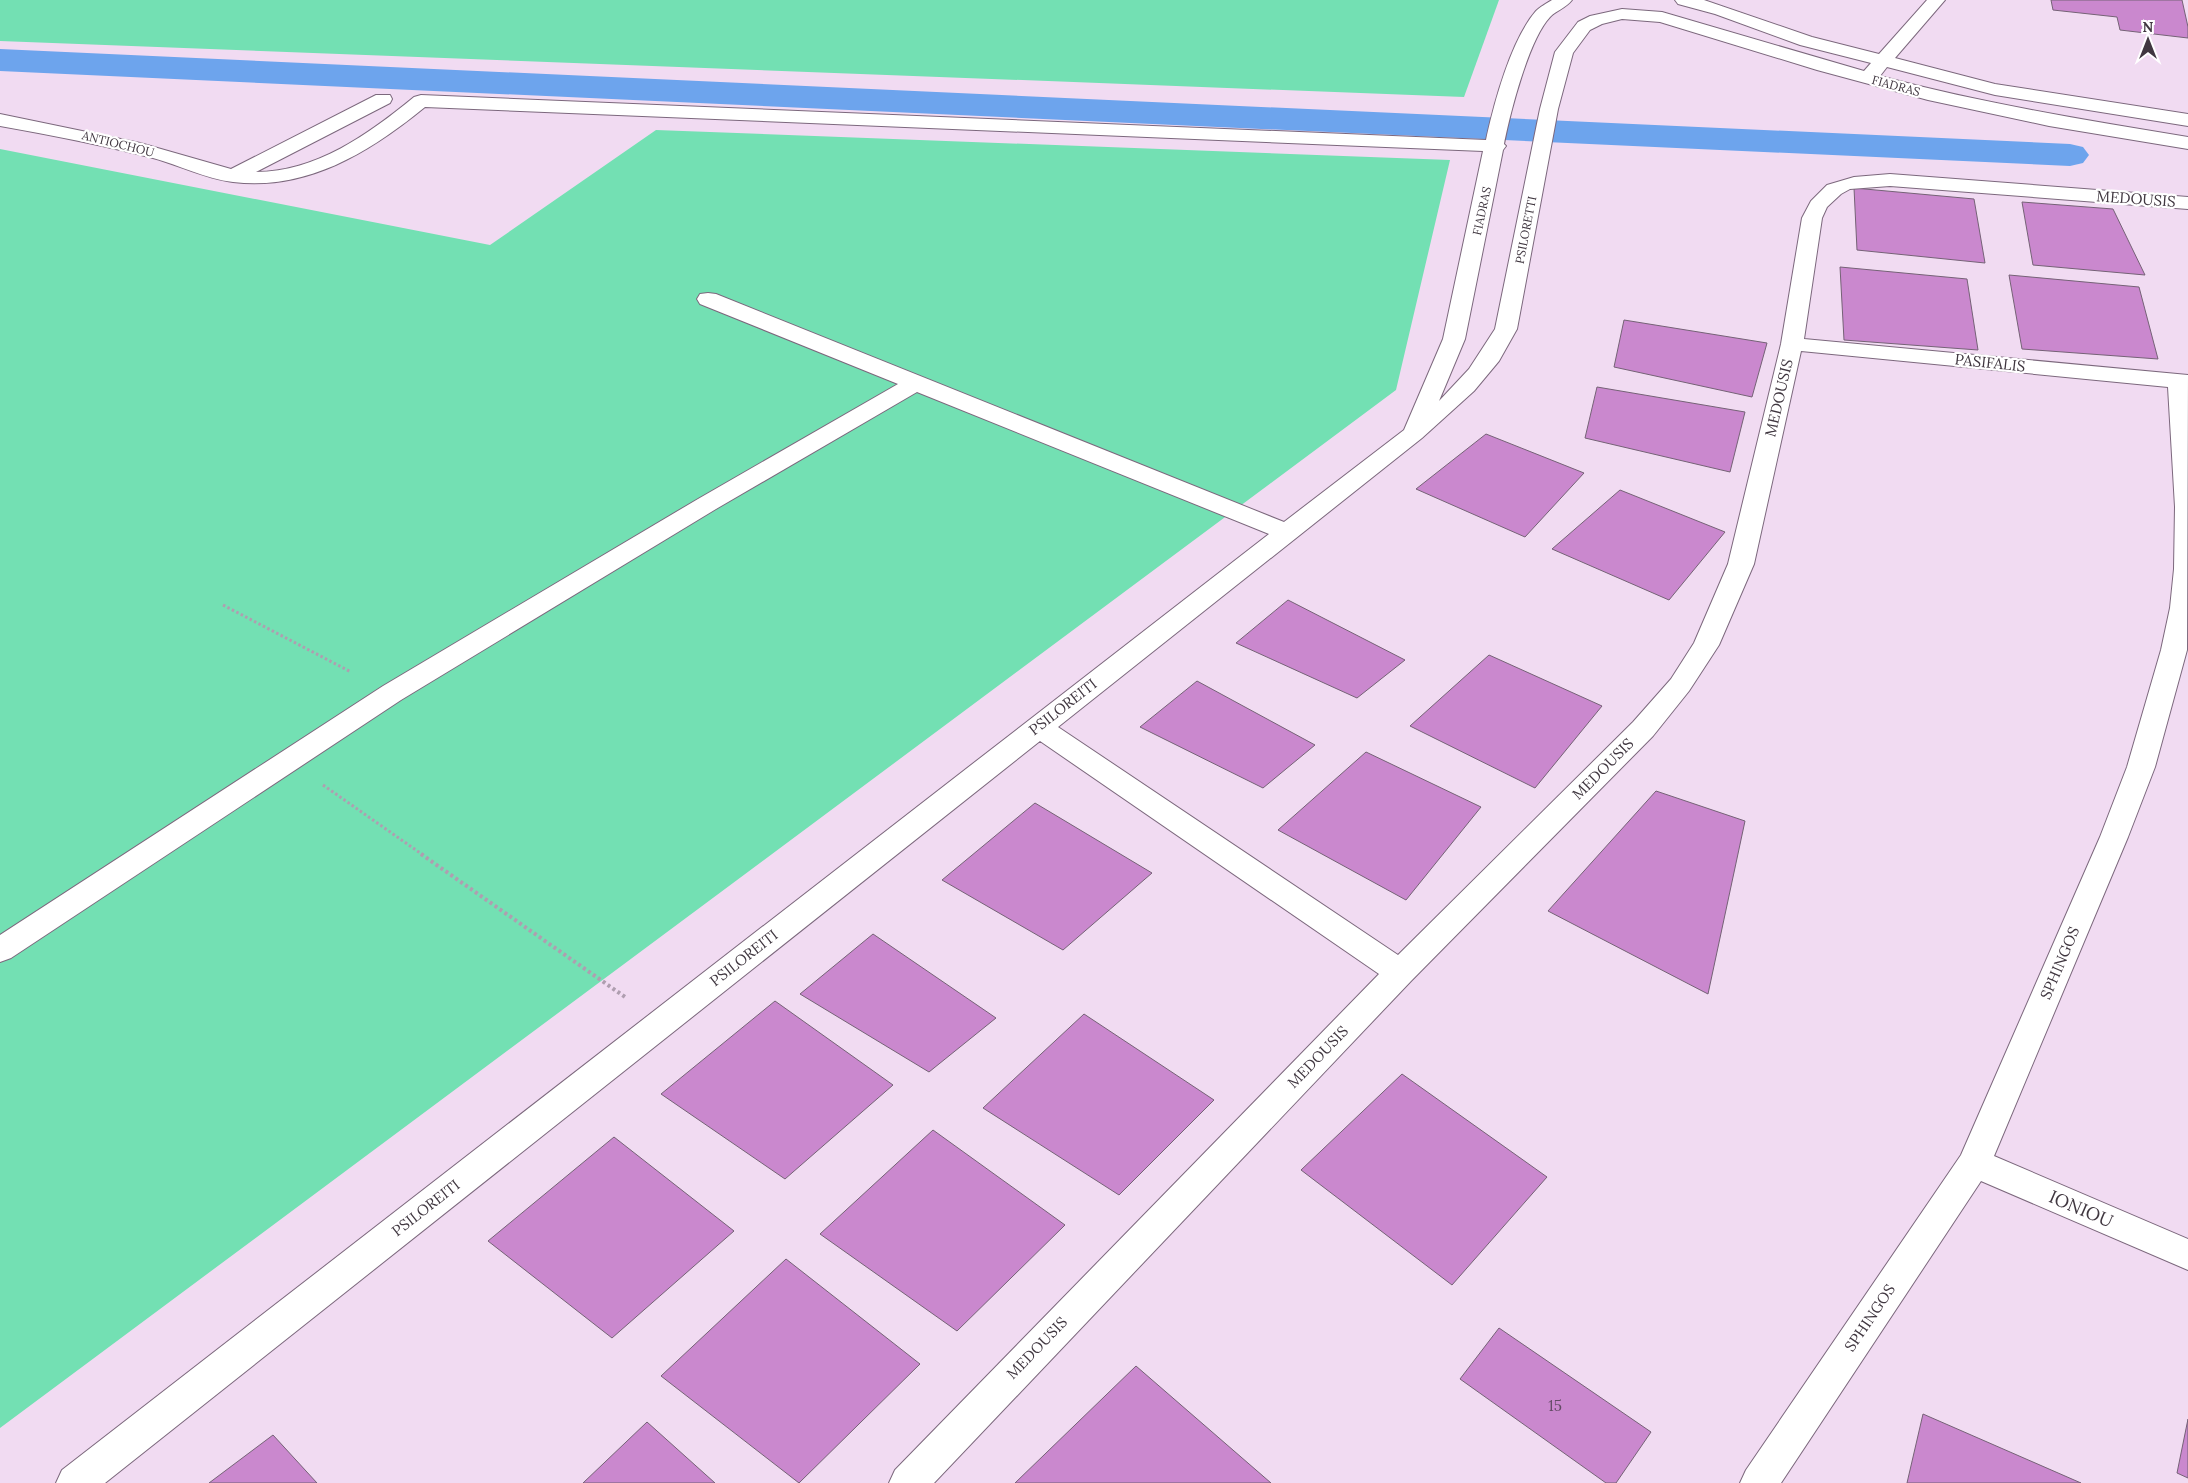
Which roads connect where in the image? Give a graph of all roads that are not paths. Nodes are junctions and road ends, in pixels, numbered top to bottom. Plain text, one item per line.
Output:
1 (1563, 0) edge
2 (1684, 0) edge
3 (1936, 0) edge
4 (1604, 10) joint
5 (1882, 60) junction
6 (1867, 78) junction
7 (383, 99) dead end
8 (0, 120) edge
9 (2188, 120) edge
10 (1497, 141) junction
11 (2188, 143) edge
12 (233, 176) junction
13 (2188, 203) edge
14 (708, 299) dead end
15 (1792, 344) junction
16 (2183, 382) edge
17 (916, 383) junction
18 (1414, 433) junction
19 (1286, 532) junction
20 (1038, 727) junction
21 (0, 950) edge
22 (1400, 972) junction
23 (1974, 1163) junction
24 (2188, 1255) edge
25 (76, 1483) edge
26 (908, 1483) edge
27 (1759, 1483) edge

1 - 10 street, FIADRAS
2 - 5 street, FIADRAS
3 - 5 street
4 - 6 street, FIADRAS
4 - 18 street, PSILORETTI
5 - 6 street
5 - 9 street, FIADRAS
6 - 11 street, FIADRAS
7 - 12 street
8 - 12 street, ANTIOCHOU
10 - 12 street, ANTIOCHOU
10 - 18 street, FIADRAS
13 - 15 street, MEDOUSIS
14 - 17 street
15 - 16 street, PASIFALIS
15 - 22 street, MEDOUSIS
16 - 23 street, SPHINGOS
17 - 19 street
17 - 21 street
18 - 19 street, PSILOREITI
19 - 20 street, PSILOREITI
20 - 22 street
20 - 25 street, PSILOREITI
22 - 26 street, MEDOUSIS
23 - 24 street, IONIOU
23 - 27 street, SPHINGOS

